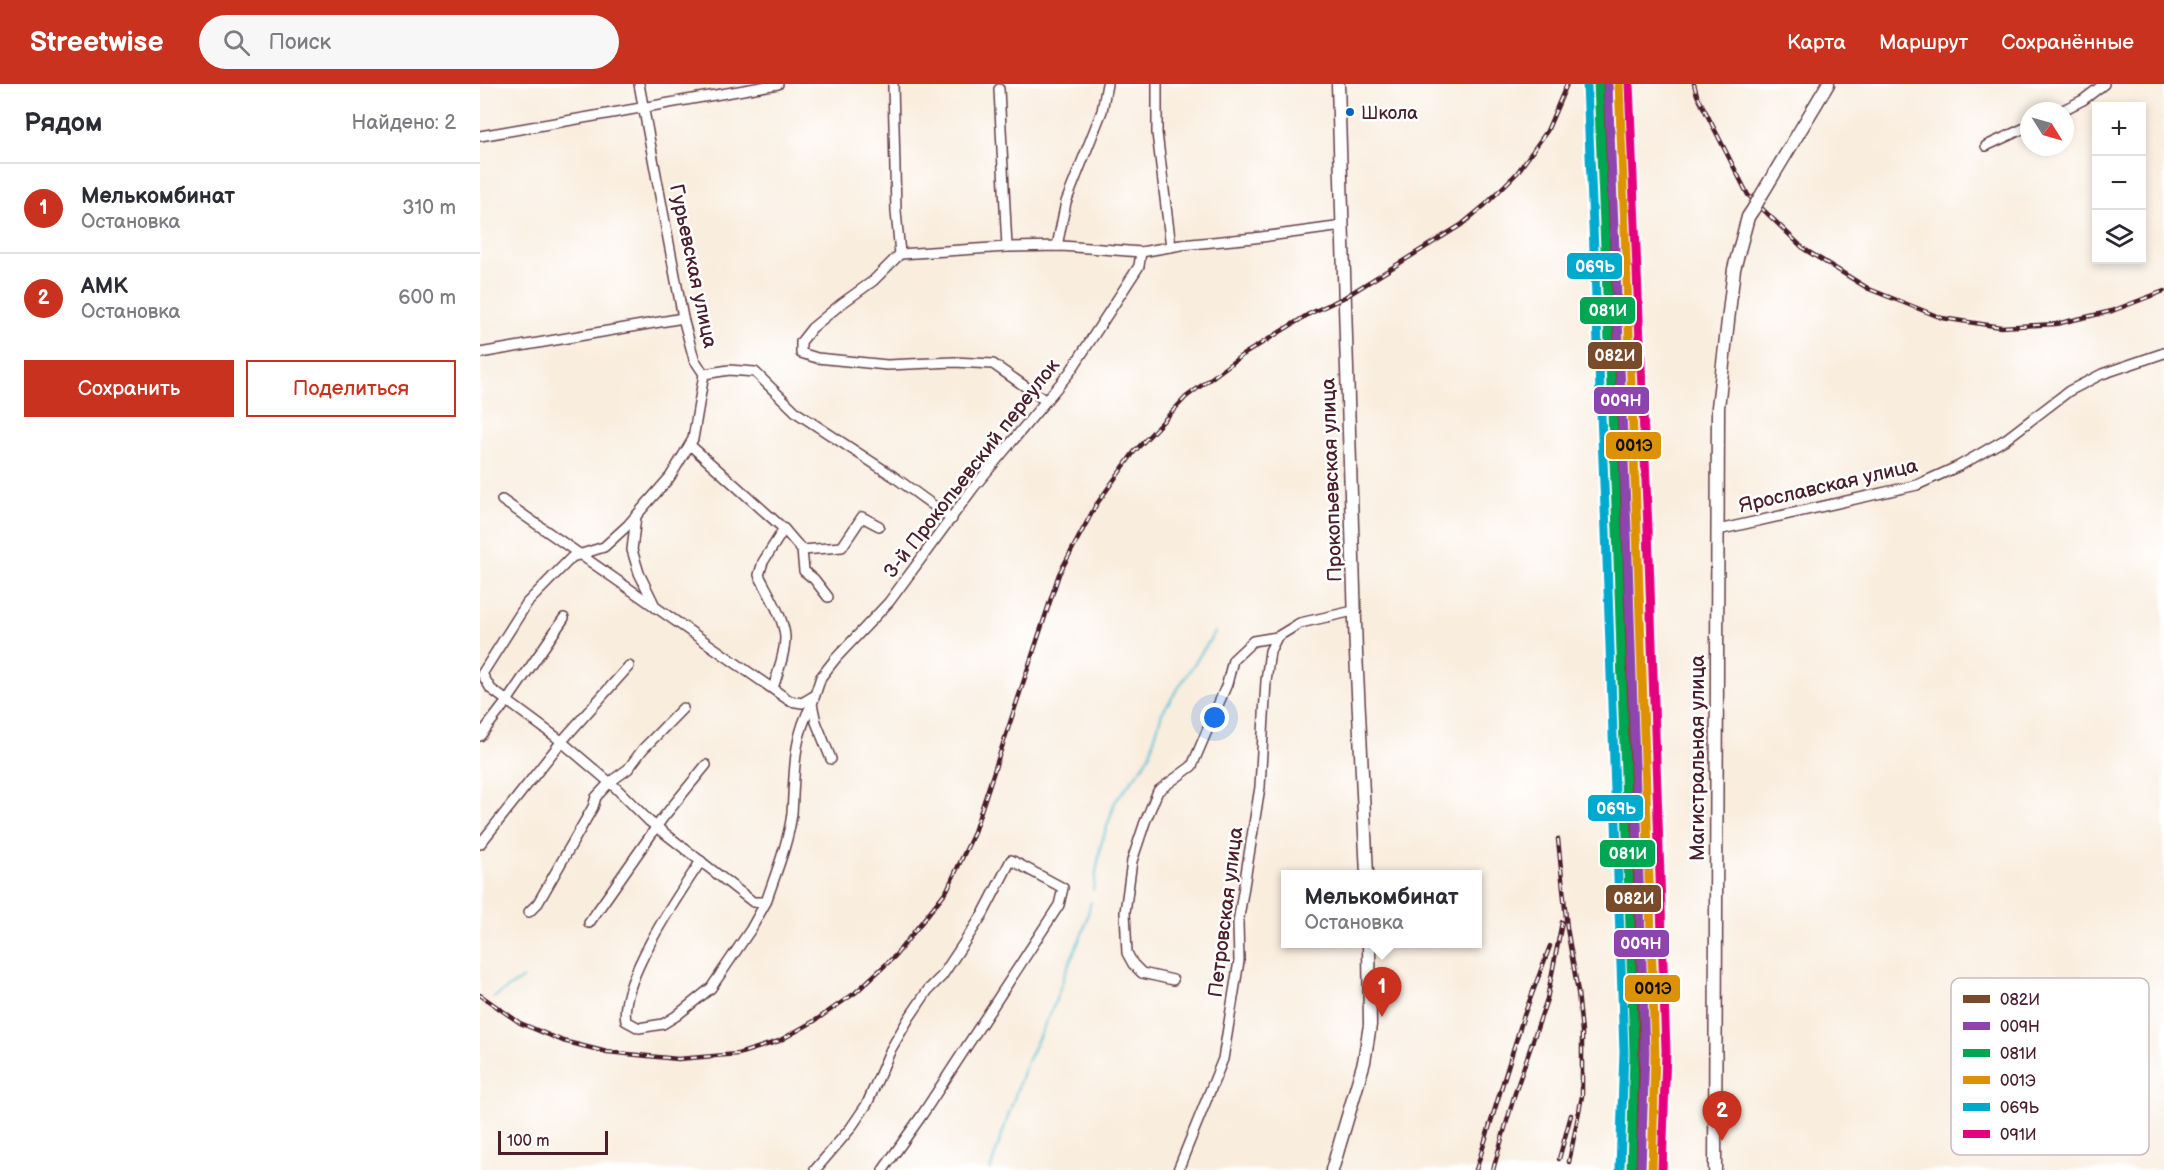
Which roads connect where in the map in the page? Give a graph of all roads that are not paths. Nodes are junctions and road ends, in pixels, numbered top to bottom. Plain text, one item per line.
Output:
1 (639, 84) edge
2 (778, 84) edge
3 (893, 84) edge
4 (1107, 84) edge
5 (1157, 84) edge
6 (1338, 84) edge
7 (1828, 84) edge
8 (2104, 84) edge
9 (2116, 84) edge
10 (999, 89) dead end
11 (2074, 104) edge
12 (643, 109) junction
13 (2020, 130) edge
14 (480, 136) edge
15 (1986, 146) dead end
16 (1343, 226) junction
17 (1057, 246) junction
18 (1007, 247) junction
19 (1171, 247) junction
20 (1141, 252) junction
21 (900, 254) junction
22 (683, 318) junction
23 (480, 353) edge
24 (2164, 353) edge
25 (704, 374) junction
26 (1046, 401) junction
27 (690, 445) junction
28 (502, 500) dead end
29 (636, 516) junction
30 (952, 519) junction
31 (879, 526) dead end
32 (784, 529) junction
33 (1718, 530) junction
34 (802, 550) junction
35 (582, 554) junction
36 (828, 597) dead end
37 (658, 610) junction
38 (1349, 612) dead end
39 (564, 618) dead end
40 (1277, 637) junction
41 (629, 666) dead end
42 (480, 681) edge
43 (491, 688) junction
44 (773, 688) junction
45 (507, 700) junction
46 (813, 700) junction
47 (683, 708) dead end
48 (480, 736) edge
49 (562, 741) junction
50 (831, 759) dead end
51 (706, 765) dead end
52 (610, 782) junction
53 (657, 827) junction
54 (480, 844) edge
55 (701, 861) junction
56 (1367, 870) edge
57 (766, 902) junction
58 (529, 912) dead end
59 (590, 923) dead end
60 (1369, 948) edge
61 (1173, 980) dead end
62 (815, 1170) edge
63 (883, 1170) edge
64 (1178, 1170) edge
65 (1332, 1170) edge
66 (1715, 1170) edge

1 - 12 street, Гурьевская улица
2 - 12 street
3 - 21 street
4 - 17 street
5 - 19 street
6 - 16 main road, Прокопьевская улица
7 - 33 main road, Магистральная улица
8 - 9 street
8 - 11 street
10 - 18 street
12 - 14 street
12 - 22 street, Гурьевская улица
13 - 15 street
16 - 19 street
16 - 56 main road, Прокопьевская улица
17 - 18 street
17 - 20 street
18 - 21 street
19 - 20 street
20 - 26 street, 3-й Прокопьевский переулок
21 - 26 street
22 - 23 street
22 - 25 street, Гурьевская улица
24 - 33 street, Ярославская улица
25 - 27 street
25 - 30 street, Гурьевская улица
26 - 30 street, 3-й Прокопьевский переулок
27 - 29 street
27 - 32 street
28 - 35 street
29 - 35 street
29 - 37 street
30 - 46 street, 3-й Прокопьевский переулок
31 - 34 street
32 - 34 street
32 - 44 street
33 - 66 main road, Магистральная улица
34 - 36 street
35 - 37 street
35 - 43 street
37 - 44 street
38 - 40 street
39 - 45 street
40 - 61 street
40 - 64 street, Петровская улица
41 - 49 street
42 - 43 street
43 - 45 street
44 - 46 street
45 - 48 street
45 - 49 street
46 - 50 street
46 - 57 street, 3-й Прокопьевский переулок
47 - 52 street
49 - 52 street
49 - 54 street
51 - 53 street
52 - 53 street
52 - 58 street
53 - 55 street
53 - 59 street
55 - 57 street
55 - 57 street, 3-й Прокопьевский переулок
60 - 65 main road
62 - 63 street

